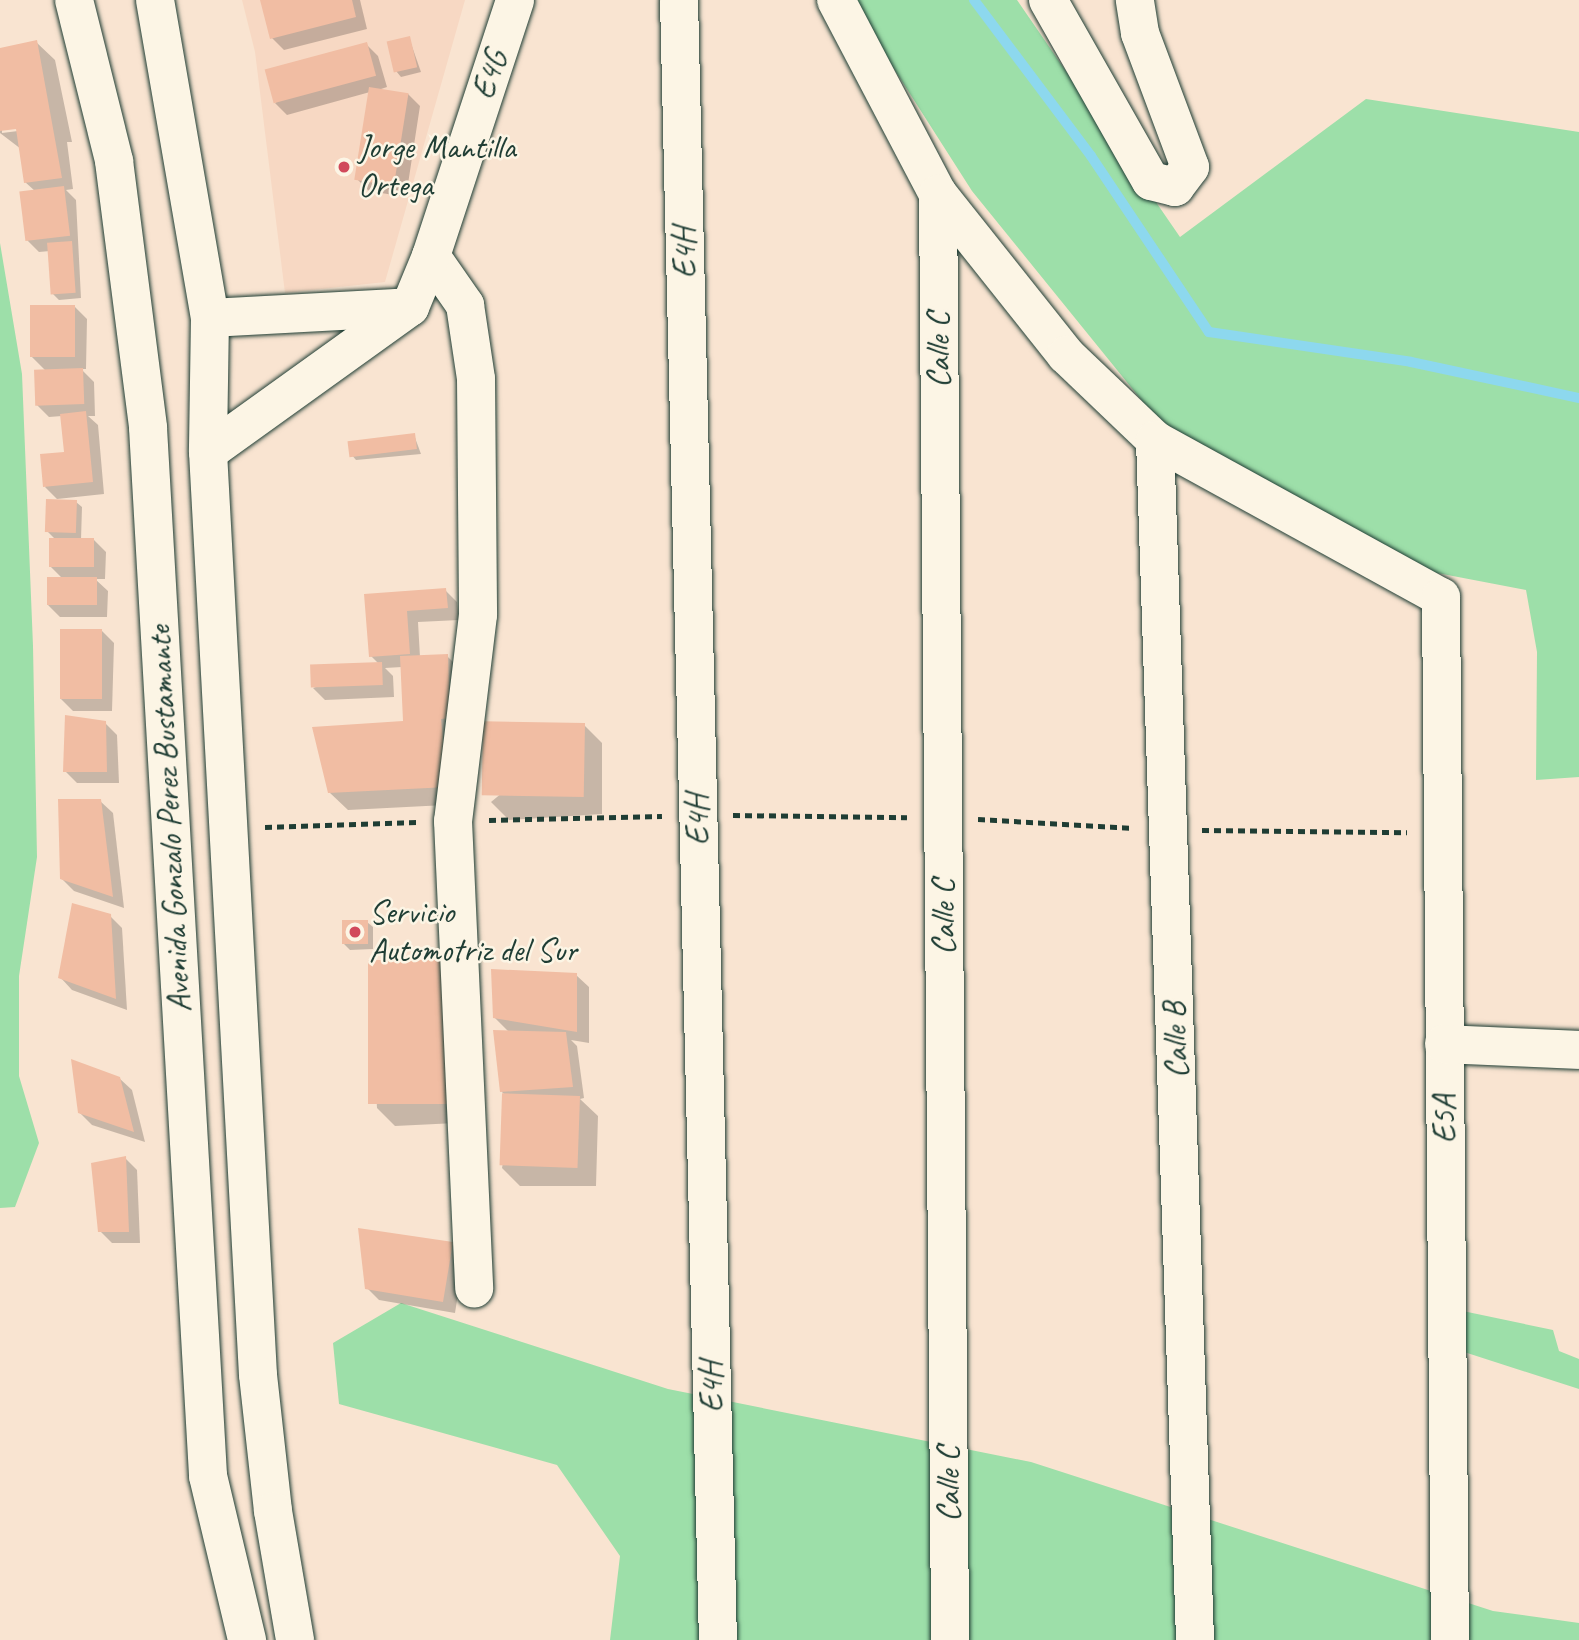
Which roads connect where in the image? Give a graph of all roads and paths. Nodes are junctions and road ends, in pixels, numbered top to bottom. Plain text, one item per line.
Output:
1 (74, 0) edge
2 (155, 0) edge
3 (515, 0) edge
4 (679, 0) edge
5 (836, 0) edge
6 (1048, 0) edge
7 (1135, 0) edge
8 (938, 194) junction
9 (431, 256) junction
10 (410, 307) junction
11 (210, 318) junction
12 (1155, 440) junction
13 (208, 452) junction
14 (698, 815) junction
15 (943, 817) junction
16 (453, 821) junction
17 (231, 828) junction
18 (171, 830) junction
19 (1169, 830) junction
20 (1443, 833) junction
21 (1444, 1044) junction
22 (1579, 1050) edge
23 (474, 1289) dead end
24 (247, 1640) edge
25 (295, 1640) edge
26 (718, 1640) edge
27 (950, 1640) edge
28 (1195, 1640) edge
29 (1450, 1640) edge

1 - 18 street, Avenida Gonzalo Perez Bustamante
2 - 11 street, Avenida Gonzalo Perez Bustamante
3 - 9 street, E4G
4 - 14 street, E4H
5 - 8 street
6 - 7 street
8 - 12 street
8 - 15 street, Calle C
9 - 10 street, E4G
9 - 16 street
10 - 11 street
10 - 13 street
11 - 13 street, Avenida Gonzalo Perez Bustamante
12 - 19 street, Calle B
12 - 20 street, E5A
13 - 17 street, Avenida Gonzalo Perez Bustamante
14 - 15 path
14 - 16 path
14 - 26 street, E4H
15 - 19 path
15 - 27 street, Calle C
16 - 17 path
16 - 23 street
17 - 18 street
17 - 25 street, Avenida Gonzalo Perez Bustamante
18 - 24 street, Avenida Gonzalo Perez Bustamante
19 - 20 path
19 - 28 street, Calle B
20 - 21 street, E5A
21 - 22 street
21 - 29 street, E5A

